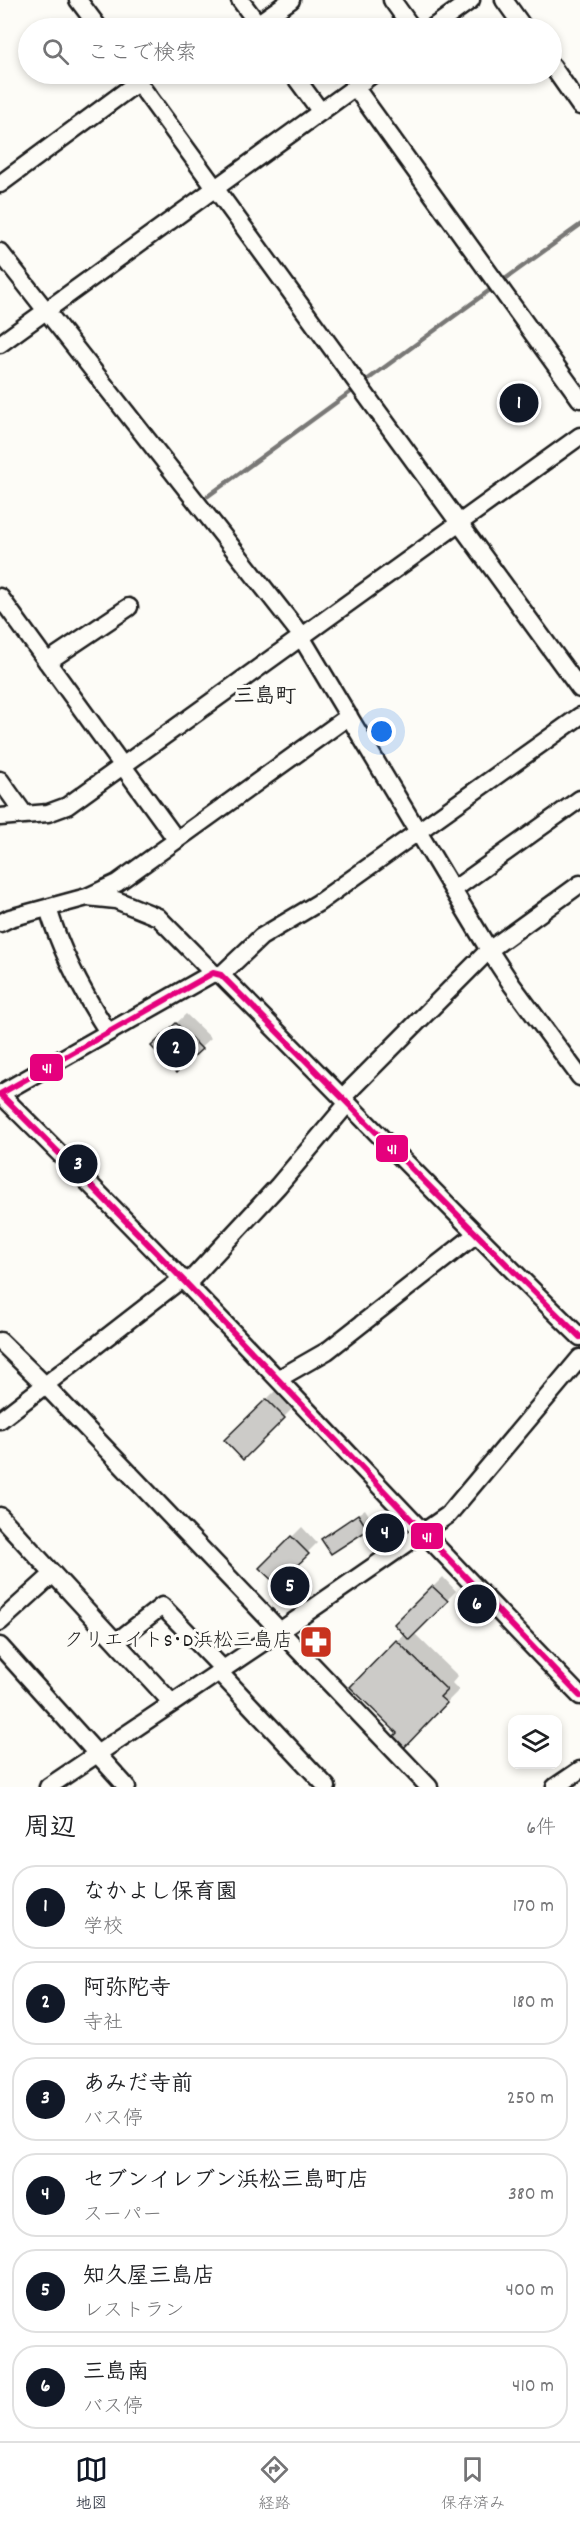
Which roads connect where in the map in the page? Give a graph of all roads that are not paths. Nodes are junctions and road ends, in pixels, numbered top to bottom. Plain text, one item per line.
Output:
1 (78, 0) edge
2 (240, 0) edge
3 (291, 0) edge
4 (392, 0) edge
5 (471, 0) edge
6 (504, 0) edge
7 (92, 18) edge
8 (253, 18) edge
9 (269, 18) edge
10 (405, 18) edge
11 (446, 18) edge
12 (517, 18) edge
13 (562, 80) edge
14 (127, 84) edge
15 (139, 84) edge
16 (300, 84) edge
17 (359, 84) edge
18 (355, 87) junction
19 (580, 106) edge
20 (321, 112) junction
21 (0, 184) edge
22 (215, 188) junction
23 (0, 252) edge
24 (46, 311) junction
25 (0, 344) edge
26 (580, 399) edge
27 (580, 436) edge
28 (459, 524) junction
29 (0, 598) edge
30 (129, 607) dead end
31 (302, 638) junction
32 (47, 662) junction
33 (580, 689) edge
34 (349, 716) junction
35 (580, 716) edge
36 (124, 767) junction
37 (0, 780) edge
38 (580, 799) edge
39 (25, 815) junction
40 (0, 817) edge
41 (418, 832) junction
42 (176, 839) junction
43 (580, 884) edge
44 (453, 890) junction
45 (87, 897) junction
46 (48, 908) junction
47 (0, 923) edge
48 (489, 950) junction
49 (217, 974) junction
50 (108, 1032) junction
51 (580, 1077) edge
52 (0, 1094) edge
53 (346, 1100) junction
54 (475, 1235) junction
55 (185, 1281) junction
56 (580, 1337) edge
57 (0, 1341) edge
58 (580, 1358) edge
59 (278, 1379) junction
60 (46, 1386) junction
61 (0, 1420) edge
62 (0, 1516) edge
63 (422, 1532) junction
64 (53, 1574) junction
65 (0, 1622) edge
66 (280, 1631) junction
67 (116, 1642) junction
68 (0, 1646) edge
69 (221, 1671) junction
70 (580, 1696) edge
71 (172, 1704) junction
72 (97, 1754) junction
73 (580, 1770) edge
74 (48, 1787) edge
75 (127, 1787) edge
76 (327, 1787) edge
77 (429, 1787) edge
78 (555, 1787) edge

1 - 7 street
2 - 8 street
3 - 9 street
4 - 10 street
5 - 11 street
6 - 12 street
13 - 19 street
14 - 21 street
15 - 22 street
16 - 20 street
17 - 18 street
18 - 20 street
18 - 26 street
20 - 22 street
22 - 24 street
22 - 28 street
23 - 24 street
24 - 25 street
24 - 31 street
27 - 28 street
28 - 31 street
28 - 33 street
29 - 32 street
30 - 32 street
31 - 34 street
31 - 36 street
32 - 36 street
34 - 41 street
34 - 42 street
35 - 41 street
36 - 39 street
36 - 42 street
37 - 39 street
38 - 44 street
39 - 40 street
41 - 44 street
41 - 49 street
42 - 45 street
43 - 48 street
44 - 48 street
45 - 46 street
45 - 49 street
46 - 47 street
46 - 50 street
48 - 51 street
48 - 53 street
49 - 50 street
49 - 53 street
50 - 52 street
52 - 55 street
53 - 54 street
53 - 55 street
54 - 56 street
54 - 59 street
55 - 59 street
55 - 60 street
57 - 60 street
58 - 63 street
59 - 63 street
60 - 61 street
60 - 66 street
62 - 64 street
63 - 66 street
63 - 70 street
64 - 65 street
64 - 67 street
66 - 69 street
66 - 77 street
67 - 69 street
67 - 71 street
68 - 72 street
69 - 71 street
69 - 76 street
71 - 72 street
72 - 74 street
72 - 75 street
73 - 78 street

